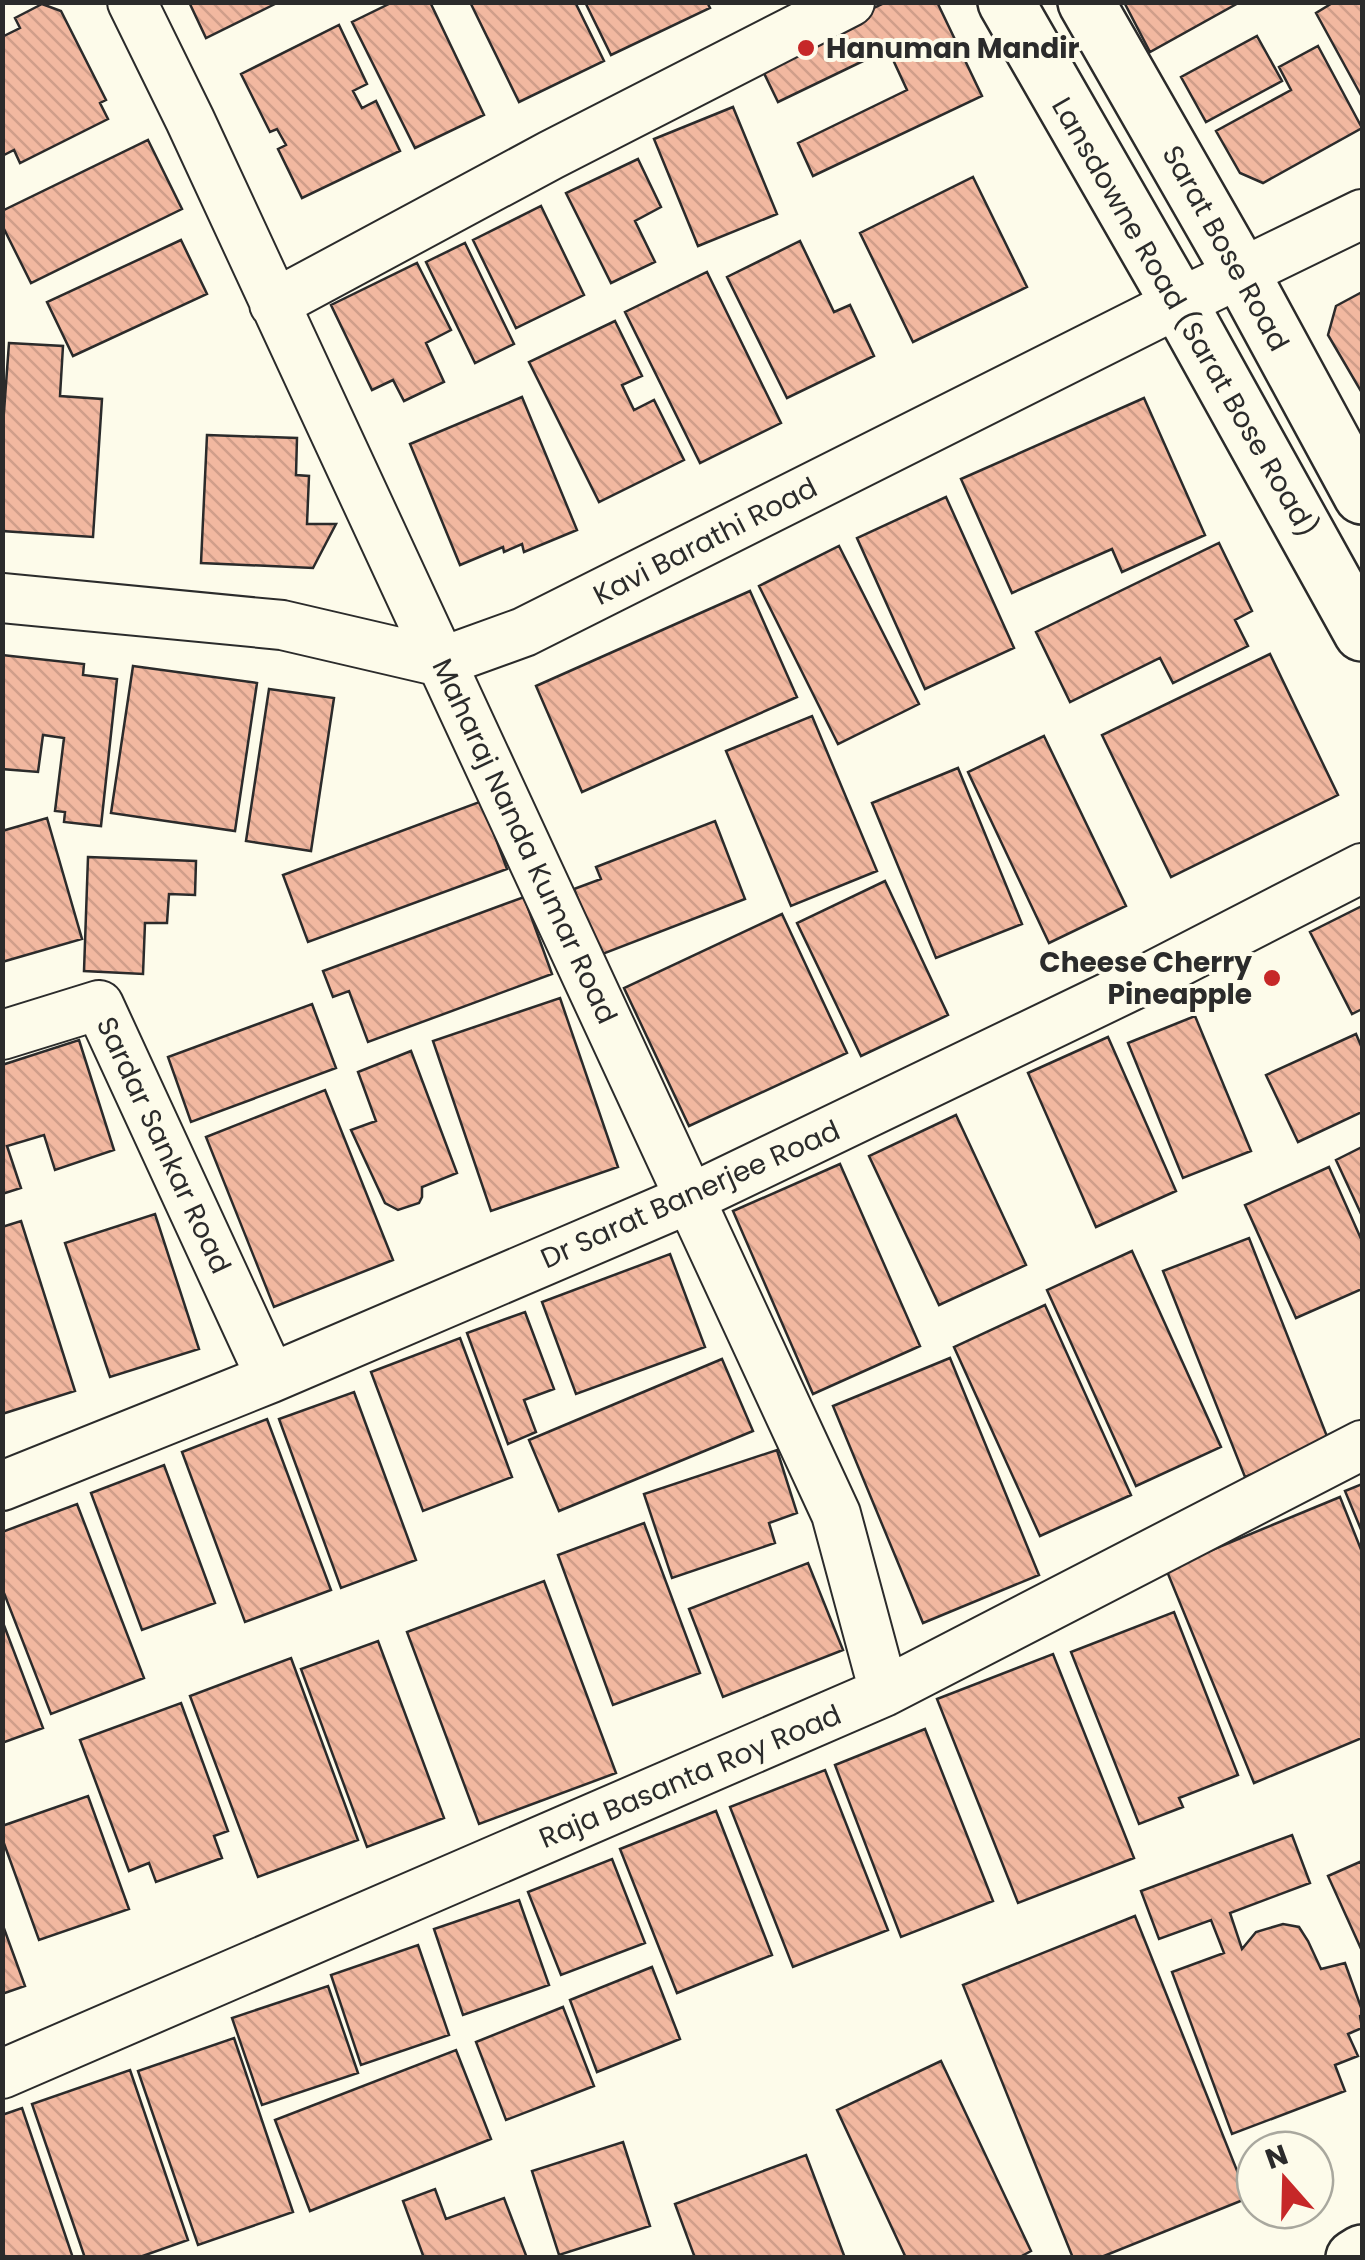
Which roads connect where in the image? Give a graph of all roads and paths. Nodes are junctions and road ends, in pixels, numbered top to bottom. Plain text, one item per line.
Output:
1 (132, 2) edge
2 (850, 2) edge
3 (1006, 2) edge
4 (1086, 2) edge
5 (1362, 214) edge
6 (1242, 273) junction
7 (1179, 303) junction
8 (274, 304) junction
9 (1362, 496) edge
10 (2, 598) edge
11 (1362, 633) edge
12 (441, 662) junction
13 (1362, 868) edge
14 (2, 1036) edge
15 (691, 1198) junction
16 (271, 1378) junction
17 (1362, 1445) edge
18 (2, 1486) edge
19 (884, 1692) junction
20 (2, 2074) edge
21 (1362, 2253) edge
22 (1354, 2258) edge

1 - 8 street, Maharaj Nanda Kumar Road
2 - 8 street
3 - 7 main road, Lansdowne Road (Sarat Bose Road)
4 - 6 main road, Sarat Bose Road
5 - 6 street, Kavi Barathi Road
6 - 7 street, Kavi Barathi Road
6 - 9 main road, Sarat Bose Road
7 - 11 main road, Lansdowne Road (Sarat Bose Road)
7 - 12 street, Kavi Barathi Road
8 - 12 street, Maharaj Nanda Kumar Road
10 - 12 street
12 - 15 street, Maharaj Nanda Kumar Road
13 - 15 street, Dr Sarat Banerjee Road
14 - 16 street, Sardar Sankar Road
15 - 16 street, Dr Sarat Banerjee Road
15 - 19 street, Maharaj Nanda Kumar Road
16 - 18 street, Dr Sarat Banerjee Road
17 - 19 street, Raja Basanta Roy Road
19 - 20 street, Raja Basanta Roy Road
21 - 22 main road

